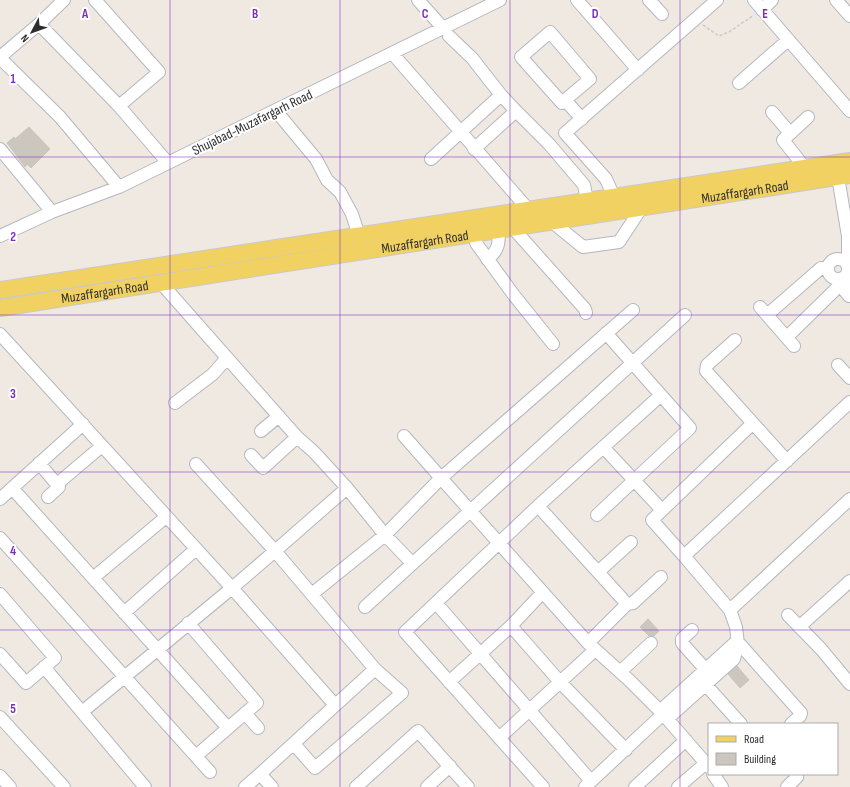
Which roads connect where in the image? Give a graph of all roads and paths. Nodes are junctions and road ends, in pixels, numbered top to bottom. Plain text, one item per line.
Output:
1 (64, 0) edge
2 (95, 0) edge
3 (418, 0) edge
4 (500, 0) edge
5 (577, 0) edge
6 (649, 0) edge
7 (717, 0) edge
8 (754, 0) edge
9 (772, 0) edge
10 (836, 0) edge
11 (762, 10) junction
12 (662, 14) dead end
13 (850, 16) edge
14 (694, 20) junction
15 (39, 24) junction
16 (446, 32) junction
17 (788, 40) junction
18 (392, 54) junction
19 (0, 57) edge
20 (638, 70) junction
21 (739, 83) dead end
22 (501, 95) junction
23 (565, 100) junction
24 (119, 106) junction
25 (276, 111) junction
26 (850, 111) edge
27 (516, 112) junction
28 (772, 112) dead end
29 (808, 116) dead end
30 (582, 119) junction
31 (790, 133) junction
32 (460, 134) junction
33 (0, 149) edge
34 (474, 149) junction
35 (431, 159) dead end
36 (850, 161) edge
37 (168, 163) junction
38 (805, 168) junction
39 (844, 176) edge
40 (119, 187) junction
41 (614, 197) junction
42 (587, 200) junction
43 (642, 208) junction
44 (528, 209) junction
45 (52, 212) junction
46 (551, 221) junction
47 (505, 228) junction
48 (476, 233) junction
49 (0, 236) edge
50 (359, 236) junction
51 (849, 236) edge
52 (488, 259) junction
53 (830, 264) junction
54 (848, 269) junction
55 (837, 282) junction
56 (161, 283) junction
57 (0, 290) edge
58 (849, 296) edge
59 (0, 308) edge
60 (633, 310) dead end
61 (586, 313) dead end
62 (685, 315) dead end
63 (606, 333) junction
64 (0, 334) edge
65 (735, 340) dead end
66 (553, 344) dead end
67 (227, 358) junction
68 (632, 364) junction
69 (838, 365) dead end
70 (850, 378) edge
71 (660, 395) junction
72 (850, 402) edge
73 (175, 403) dead end
74 (279, 416) junction
75 (753, 423) junction
76 (83, 424) junction
77 (260, 431) dead end
78 (404, 436) dead end
79 (298, 437) junction
80 (102, 446) junction
81 (603, 447) junction
82 (251, 455) dead end
83 (787, 461) junction
84 (39, 463) junction
85 (196, 464) dead end
86 (441, 478) junction
87 (634, 480) junction
88 (57, 484) junction
89 (12, 488) junction
90 (347, 488) junction
91 (48, 497) dead end
92 (0, 499) edge
93 (850, 499) edge
94 (538, 506) junction
95 (470, 510) junction
96 (662, 510) junction
97 (597, 515) dead end
98 (166, 517) junction
99 (384, 535) junction
100 (0, 538) edge
101 (632, 542) dead end
102 (498, 544) junction
103 (196, 549) junction
104 (274, 551) junction
105 (684, 556) junction
106 (412, 563) junction
107 (598, 572) junction
108 (660, 577) dead end
109 (93, 578) junction
110 (850, 581) edge
111 (232, 588) junction
112 (543, 592) junction
113 (0, 594) edge
114 (312, 594) junction
115 (436, 603) junction
116 (627, 604) junction
117 (365, 607) dead end
118 (730, 610) junction
119 (124, 613) junction
120 (788, 615) dead end
121 (188, 623) junction
122 (511, 626) junction
123 (799, 627) junction
124 (692, 630) dead end
125 (737, 641) junction
126 (651, 643) dead end
127 (592, 647) junction
128 (157, 648) junction
129 (0, 654) edge
130 (480, 654) junction
131 (44, 667) junction
132 (375, 669) junction
133 (706, 670) junction
134 (620, 672) junction
135 (124, 676) junction
136 (449, 682) junction
137 (560, 682) junction
138 (705, 684) junction
139 (850, 684) edge
140 (335, 705) junction
141 (530, 710) junction
142 (82, 712) junction
143 (245, 713) junction
144 (663, 715) junction
145 (0, 717) edge
146 (740, 723) edge
147 (792, 723) edge
148 (228, 728) junction
149 (258, 728) dead end
150 (499, 738) junction
151 (686, 740) junction
152 (294, 744) junction
153 (626, 750) junction
154 (196, 756) junction
155 (707, 765) edge
156 (450, 766) junction
157 (210, 772) dead end
158 (260, 774) junction
159 (714, 775) edge
160 (796, 775) edge
161 (0, 776) edge
162 (588, 784) edge
163 (10, 787) edge
164 (64, 787) edge
165 (144, 787) edge
166 (245, 787) edge
167 (272, 787) edge
168 (356, 787) edge
169 (427, 787) edge
170 (468, 787) edge
171 (543, 787) edge
172 (636, 787) edge
173 (678, 787) edge
174 (722, 787) edge
175 (787, 787) edge

1 - 15 street
2 - 24 street
3 - 16 street
4 - 16 street, Shujabad-Muzafargarh Road
5 - 20 street
6 - 12 street
7 - 14 street
8 - 11 street
9 - 11 street
10 - 13 street
11 - 14 path
11 - 17 street
14 - 20 street
15 - 19 street
15 - 24 street
16 - 18 street, Shujabad-Muzafargarh Road
16 - 22 street
17 - 21 street
17 - 26 street
18 - 25 street, Shujabad-Muzafargarh Road
18 - 32 street
19 - 40 street
20 - 30 street
22 - 27 street
22 - 32 street
23 - 23 street
23 - 30 street
24 - 37 street
25 - 37 street, Shujabad-Muzafargarh Road
25 - 50 street
27 - 34 street
27 - 42 street
28 - 31 street
29 - 31 street
30 - 41 street
31 - 38 street
32 - 34 street
32 - 35 street
33 - 45 street
34 - 44 street
36 - 38 main road, Muzaffargarh Road
37 - 40 street, Shujabad-Muzafargarh Road
38 - 41 main road, Muzaffargarh Road
39 - 43 main road, Muzaffargarh Road
39 - 51 street
40 - 45 street, Shujabad-Muzafargarh Road
41 - 42 main road, Muzaffargarh Road
42 - 44 main road, Muzaffargarh Road
43 - 46 main road, Muzaffargarh Road
43 - 46 street
44 - 50 main road, Muzaffargarh Road
45 - 49 street, Shujabad-Muzafargarh Road
46 - 47 main road, Muzaffargarh Road
47 - 48 main road, Muzaffargarh Road
47 - 52 street
47 - 61 street
48 - 52 street
48 - 56 main road, Muzaffargarh Road
50 - 57 main road, Muzaffargarh Road
51 - 53 street
51 - 54 street
52 - 66 street
53 - 54 street
53 - 55 street
53 - 55 street
54 - 55 street
54 - 58 street
55 - 58 street
56 - 59 main road, Muzaffargarh Road
56 - 67 street
60 - 63 street
62 - 68 street
63 - 68 street
63 - 86 street
64 - 76 street
65 - 75 street
67 - 73 street
67 - 74 street
68 - 71 street
68 - 95 street
69 - 70 street
71 - 81 street
71 - 87 street
72 - 83 street
74 - 77 street
74 - 79 street
75 - 83 street
75 - 96 street
76 - 80 street
76 - 84 street
78 - 86 street
79 - 82 street
79 - 90 street
80 - 88 street
80 - 98 street
81 - 87 street
81 - 94 street
83 - 105 street
84 - 88 street
84 - 89 street
85 - 104 street
86 - 95 street
86 - 99 street
87 - 96 street
87 - 97 street
88 - 91 street
89 - 92 street
89 - 109 street
90 - 99 street
90 - 104 street
93 - 118 street
94 - 102 street
94 - 107 street
95 - 102 street
95 - 106 street
96 - 105 street
98 - 103 street
98 - 109 street
99 - 106 street
99 - 114 street
100 - 135 street
101 - 107 street
102 - 112 street
102 - 115 street
103 - 111 street
103 - 119 street
104 - 111 street
104 - 114 street
105 - 118 street
106 - 117 street
107 - 116 street
108 - 116 street
109 - 119 street
110 - 123 street
111 - 121 street
111 - 140 street
112 - 122 street
112 - 127 street
113 - 131 street
114 - 132 street
115 - 130 street
115 - 136 street
116 - 127 street
118 - 125 street
119 - 128 street
120 - 123 street
121 - 128 street
121 - 143 street
122 - 130 street
122 - 137 street
123 - 139 street
124 - 133 street
125 - 133 street
125 - 138 street
125 - 147 street
126 - 134 street
127 - 134 street
127 - 137 street
128 - 135 street
128 - 148 street
129 - 131 street
130 - 136 street
130 - 141 street
131 - 142 street
132 - 140 street
132 - 152 street
133 - 144 street
134 - 144 street
135 - 142 street
135 - 154 street
136 - 150 street
137 - 141 street
137 - 153 street
138 - 144 street
138 - 146 street
140 - 152 street
141 - 150 street
141 - 162 street
142 - 165 street
143 - 148 street
143 - 149 street
144 - 151 street
144 - 153 street
145 - 164 street
148 - 154 street
150 - 171 street
151 - 155 street
151 - 172 street
152 - 158 street
153 - 162 street
154 - 157 street
155 - 173 street
156 - 168 street
156 - 169 street
156 - 170 street
158 - 166 street
158 - 167 street
159 - 174 street
160 - 175 street
161 - 163 street

